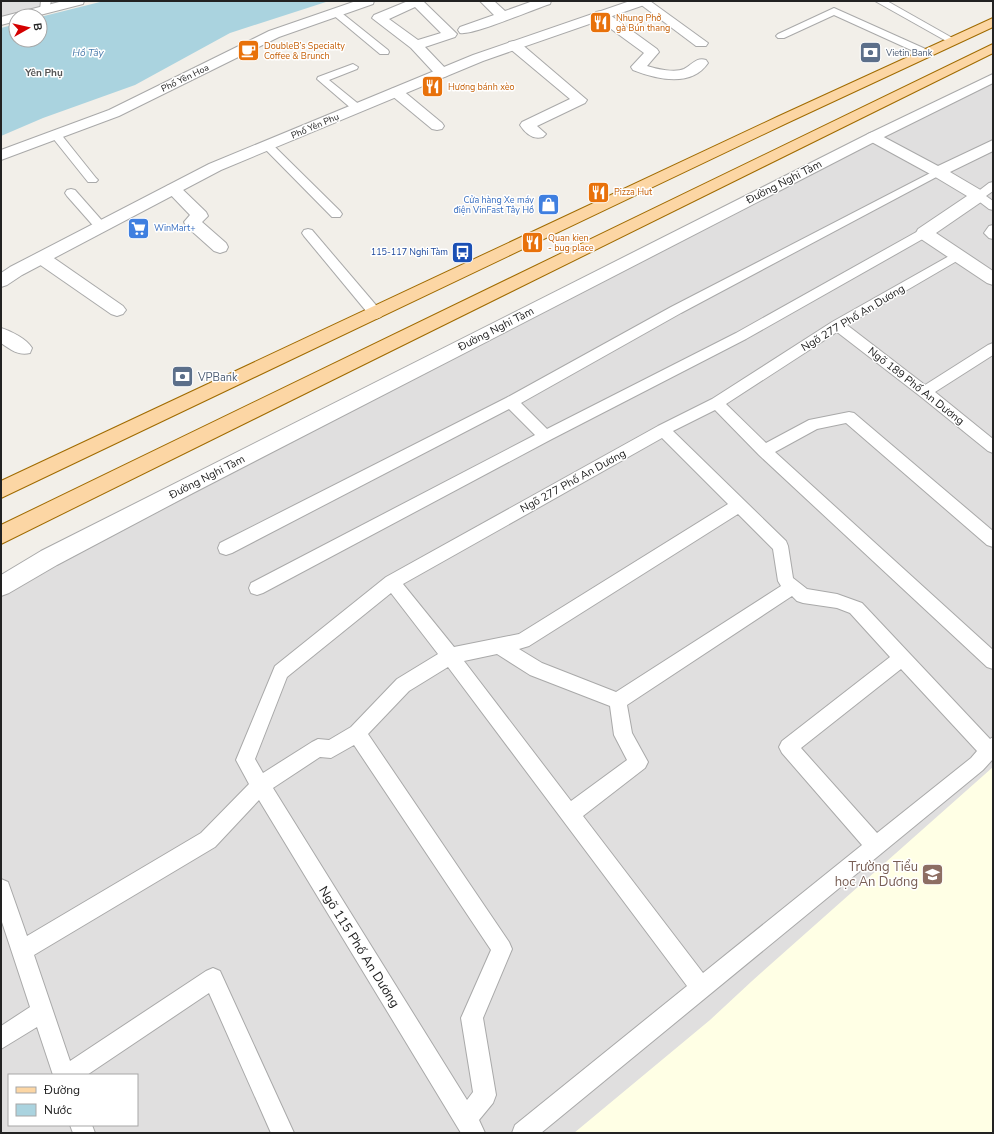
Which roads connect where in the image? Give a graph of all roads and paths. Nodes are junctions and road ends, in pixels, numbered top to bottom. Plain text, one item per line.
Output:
1 (78, 1) edge
2 (368, 1) edge
3 (486, 1) edge
4 (545, 1) edge
5 (642, 1) edge
6 (880, 1) edge
7 (417, 2) edge
8 (46, 6) edge
9 (603, 10) junction
10 (335, 12) junction
11 (504, 17) junction
12 (993, 22) edge
13 (465, 30) dead end
14 (781, 36) dead end
15 (951, 40) junction
16 (701, 43) dead end
17 (416, 45) junction
18 (514, 45) junction
19 (993, 48) edge
20 (384, 52) dead end
21 (926, 53) junction
22 (701, 63) dead end
23 (353, 67) dead end
24 (442, 73) junction
25 (993, 78) edge
26 (396, 92) junction
27 (357, 108) junction
28 (438, 126) dead end
29 (538, 134) dead end
30 (56, 135) junction
31 (873, 137) junction
32 (267, 145) junction
33 (993, 145) edge
34 (1, 155) edge
35 (938, 172) junction
36 (92, 180) dead end
37 (993, 186) edge
38 (173, 189) junction
39 (71, 193) dead end
40 (978, 196) junction
41 (993, 206) edge
42 (336, 214) dead end
43 (101, 227) junction
44 (993, 229) edge
45 (924, 233) junction
46 (308, 234) dead end
47 (993, 235) edge
48 (220, 247) dead end
49 (958, 255) junction
50 (42, 258) junction
51 (993, 279) edge
52 (1, 281) edge
53 (117, 310) dead end
54 (376, 314) junction
55 (837, 326) junction
56 (1, 334) edge
57 (23, 348) dead end
58 (993, 348) edge
59 (925, 392) junction
60 (511, 402) junction
61 (717, 403) junction
62 (663, 430) junction
63 (545, 436) junction
64 (993, 447) edge
65 (764, 451) junction
66 (1, 490) edge
67 (739, 505) junction
68 (1, 535) edge
69 (993, 540) edge
70 (226, 548) dead end
71 (392, 582) junction
72 (1, 586) edge
73 (793, 587) junction
74 (257, 588) dead end
75 (499, 646) junction
76 (450, 656) junction
77 (902, 658) junction
78 (993, 661) edge
79 (618, 702) junction
80 (357, 733) junction
81 (991, 749) edge
82 (245, 760) joint
83 (260, 786) junction
84 (570, 814) junction
85 (876, 846) junction
86 (1, 889) edge
87 (21, 951) junction
88 (701, 988) junction
89 (42, 1012) junction
90 (1, 1038) edge
91 (64, 1074) edge
92 (69, 1074) edge
93 (470, 1126) edge
94 (283, 1133) edge
95 (523, 1133) edge

1 - 8 street
2 - 10 street, Phố Yên Hoa
3 - 11 street
4 - 11 street
5 - 9 street, Phố Yên Phụ
5 - 16 street
6 - 15 lane
7 - 17 street
7 - 17 street
9 - 18 street, Phố Yên Phụ
9 - 22 street
10 - 20 lane
10 - 30 street, Phố Yên Hoa
11 - 13 street
12 - 15 main road
14 - 21 lane
15 - 21 main road
17 - 24 street
18 - 24 street, Phố Yên Phụ
18 - 29 street
19 - 68 main road
21 - 54 main road
23 - 27 lane
24 - 26 street, Phố Yên Phụ
25 - 31 street, Đường Nghi Tàm
26 - 27 street, Phố Yên Phụ
26 - 28 street
27 - 32 street, Phố Yên Phụ
30 - 34 street, Phố Yên Hoa
30 - 36 lane
31 - 35 street
31 - 72 street, Đường Nghi Tàm
32 - 38 street, Phố Yên Phụ
32 - 42 lane
33 - 35 street
35 - 40 street
35 - 60 lane
37 - 40 lane
38 - 43 street, Phố Yên Phụ
38 - 48 street
39 - 43 lane
40 - 41 lane
40 - 45 street
43 - 50 street, Phố Yên Phụ
44 - 47 lane
45 - 49 street
45 - 63 lane
46 - 54 lane
49 - 51 street
49 - 55 lane, Ngõ 277 Phố An Dương
50 - 52 street, Phố Yên Phụ
50 - 53 street
54 - 66 main road
55 - 59 lane, Ngõ 189 Phố An Dương
55 - 61 lane, Ngõ 277 Phố An Dương
56 - 57 street
58 - 59 lane
59 - 64 lane, Ngõ 189 Phố An Dương
60 - 63 lane
60 - 70 lane
61 - 62 lane, Ngõ 277 Phố An Dương
61 - 65 lane
62 - 67 lane
62 - 71 lane, Ngõ 277 Phố An Dương
63 - 74 lane
65 - 69 lane
65 - 78 lane
67 - 73 lane
67 - 75 lane
71 - 76 lane
71 - 82 lane, Ngõ 277 Phố An Dương
73 - 77 lane
73 - 79 lane
75 - 76 lane
75 - 79 lane
76 - 80 lane
76 - 84 lane
77 - 81 lane
77 - 85 lane
79 - 84 lane
80 - 83 lane
80 - 93 lane
81 - 85 lane
82 - 83 lane, Ngõ 115 Phố An Dương
83 - 87 lane
83 - 93 lane, Ngõ 115 Phố An Dương
84 - 88 lane
85 - 88 lane
86 - 87 lane
87 - 89 lane
88 - 95 lane
89 - 90 lane
89 - 91 lane
92 - 94 lane

